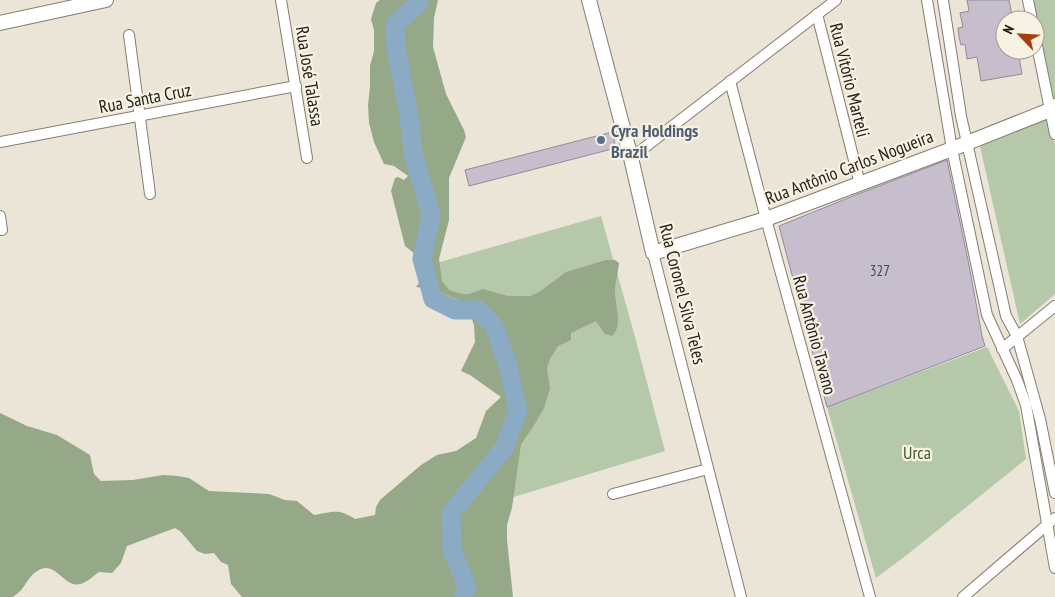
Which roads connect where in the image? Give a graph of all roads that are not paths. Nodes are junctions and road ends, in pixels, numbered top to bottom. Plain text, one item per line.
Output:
1 (106, 0) edge
2 (282, 0) edge
3 (589, 0) edge
4 (836, 0) edge
5 (927, 0) edge
6 (943, 0) edge
7 (817, 14) junction
8 (0, 23) edge
9 (129, 34) dead end
10 (1041, 60) edge
11 (730, 81) junction
12 (296, 86) junction
13 (1052, 108) edge
14 (140, 116) junction
15 (1055, 134) edge
16 (0, 142) edge
17 (967, 143) junction
18 (952, 149) junction
19 (307, 158) dead end
20 (631, 158) junction
21 (860, 184) junction
22 (150, 194) dead end
23 (0, 216) edge
24 (766, 219) junction
25 (2, 230) dead end
26 (653, 253) junction
27 (1055, 306) edge
28 (1017, 336) junction
29 (1002, 349) junction
30 (708, 469) junction
31 (1055, 493) edge
32 (613, 494) dead end
33 (1051, 522) edge
34 (1055, 568) edge
35 (742, 597) edge
36 (870, 597) edge
37 (962, 597) edge

1 - 8 main road
2 - 12 street, Rua José Talassa
3 - 20 main road, Rua Coronel Silva Teles
4 - 7 street
5 - 18 street
6 - 17 street
7 - 11 street
7 - 21 street, Rua Vitório Marteli
9 - 14 street
10 - 13 street
11 - 20 street
11 - 24 street, Rua Antônio Tavano
12 - 14 street, Rua Santa Cruz
12 - 19 street, Rua José Talassa
13 - 15 street
13 - 17 main road, Rua Antônio Carlos Nogueira
14 - 16 street, Rua Santa Cruz
14 - 22 street
17 - 18 main road, Rua Antônio Carlos Nogueira
17 - 28 street
18 - 21 main road, Rua Antônio Carlos Nogueira
18 - 29 street
20 - 26 main road, Rua Coronel Silva Teles
21 - 24 main road, Rua Antônio Carlos Nogueira
23 - 25 street
24 - 26 main road, Rua Antônio Carlos Nogueira
24 - 36 street, Rua Antônio Tavano
26 - 30 street, Rua Coronel Silva Teles
27 - 28 street
28 - 29 street
28 - 31 street
29 - 33 street
30 - 32 street
30 - 35 street, Rua Coronel Silva Teles
33 - 34 street
33 - 37 street

